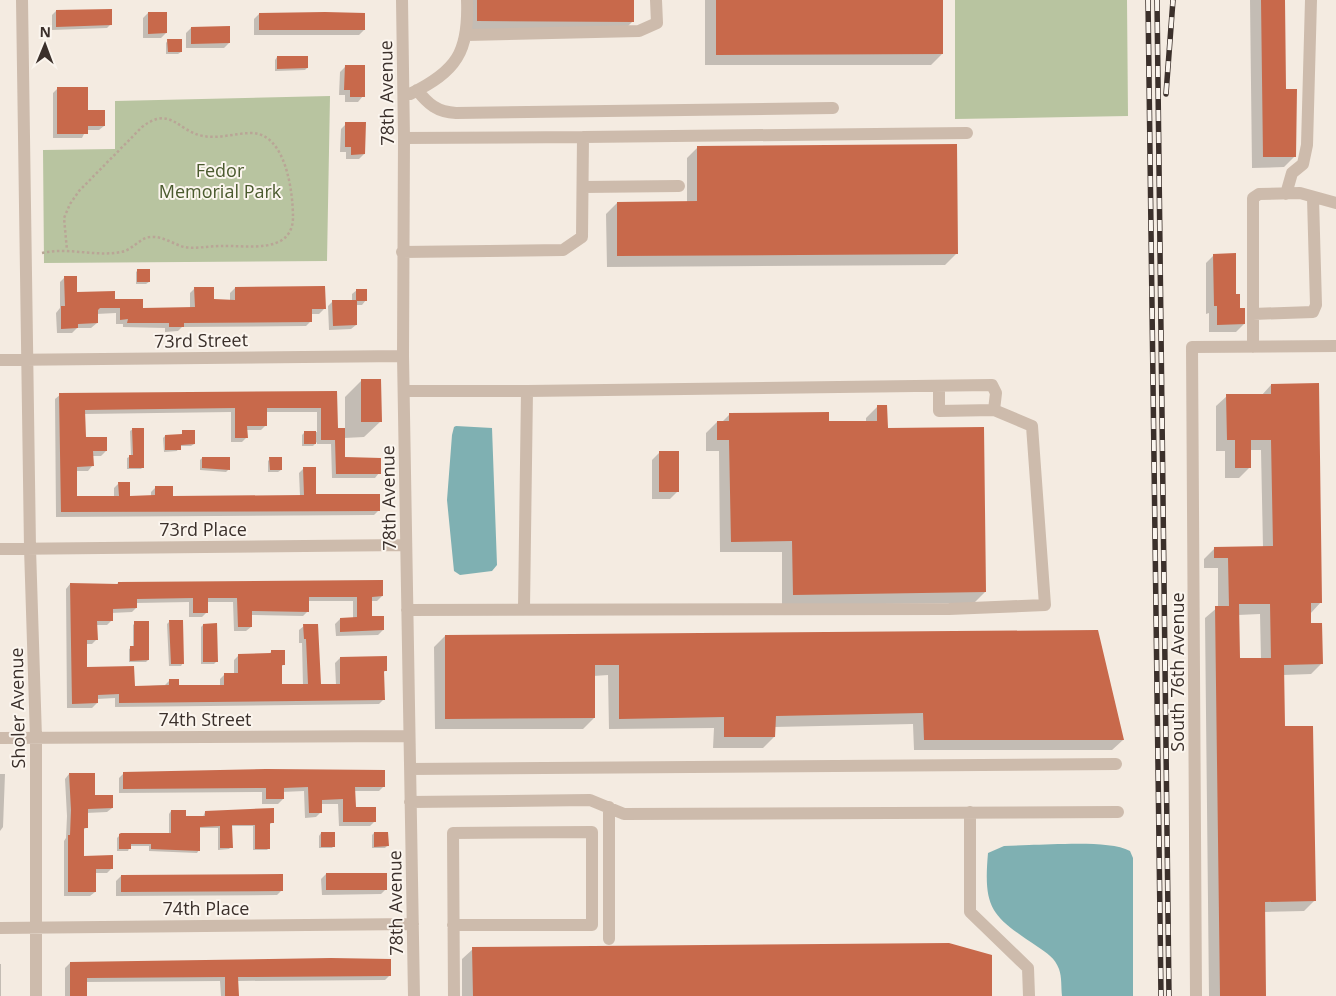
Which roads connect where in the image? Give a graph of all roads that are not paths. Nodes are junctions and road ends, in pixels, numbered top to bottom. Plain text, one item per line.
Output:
1 (22, 0) edge
2 (402, 0) edge
3 (467, 0) edge
4 (656, 0) edge
5 (1311, 0) edge
6 (467, 34) junction
7 (417, 90) junction
8 (404, 97) junction
9 (833, 108) dead end
10 (967, 134) dead end
11 (583, 137) junction
12 (404, 138) junction
13 (679, 186) dead end
14 (582, 188) junction
15 (1286, 194) junction
16 (1313, 198) junction
17 (1336, 203) edge
18 (402, 252) junction
19 (1253, 314) junction
20 (1336, 346) edge
21 (1253, 347) junction
22 (403, 356) junction
23 (0, 360) edge
24 (28, 360) junction
25 (939, 386) junction
26 (404, 391) junction
27 (527, 391) junction
28 (994, 410) junction
29 (406, 546) junction
30 (30, 548) junction
31 (0, 549) edge
32 (524, 608) junction
33 (407, 610) junction
34 (409, 736) junction
35 (0, 738) edge
36 (36, 738) junction
37 (1116, 764) dead end
38 (410, 769) junction
39 (410, 802) junction
40 (609, 808) junction
41 (970, 812) junction
42 (1118, 812) dead end
43 (413, 924) junction
44 (453, 925) junction
45 (35, 927) junction
46 (0, 928) edge
47 (609, 939) dead end
48 (36, 996) edge
49 (414, 996) edge
50 (454, 996) edge
51 (1028, 996) edge
52 (1196, 996) edge

1 - 24 street, Sholer Avenue
2 - 8 street, 78th Avenue
3 - 6 street
4 - 6 street
5 - 15 street
6 - 7 street
7 - 8 street
7 - 9 street
8 - 12 street, 78th Avenue
10 - 11 street
11 - 12 street
11 - 14 street
12 - 18 street, 78th Avenue
13 - 14 street
14 - 18 street
15 - 16 street
15 - 19 street
16 - 17 street
16 - 19 street
18 - 22 street, 78th Avenue
19 - 21 street
20 - 21 street
21 - 52 street, South 76th Avenue
22 - 24 street, 73rd Street
22 - 26 street, 78th Avenue
23 - 24 street, 73rd Street
24 - 30 street, Sholer Avenue
25 - 27 street
25 - 28 street
25 - 28 street
26 - 27 street
26 - 29 street, 78th Avenue
27 - 32 street
28 - 32 street
29 - 30 street, 73rd Place
29 - 33 street, 78th Avenue
30 - 31 street, 73rd Place
30 - 36 street, Sholer Avenue
32 - 33 street
33 - 34 street, 78th Avenue
34 - 36 street, 74th Street
34 - 38 street, 78th Avenue
35 - 36 street, 74th Street
36 - 45 street, Sholer Avenue
37 - 38 street
38 - 39 street, 78th Avenue
39 - 40 street
39 - 43 street, 78th Avenue
40 - 41 street
40 - 47 street
41 - 42 street
41 - 51 street
43 - 45 street, 74th Place
43 - 49 street, 78th Avenue
44 - 44 street
44 - 50 street
45 - 46 street, 74th Place
45 - 48 street, Sholer Avenue

